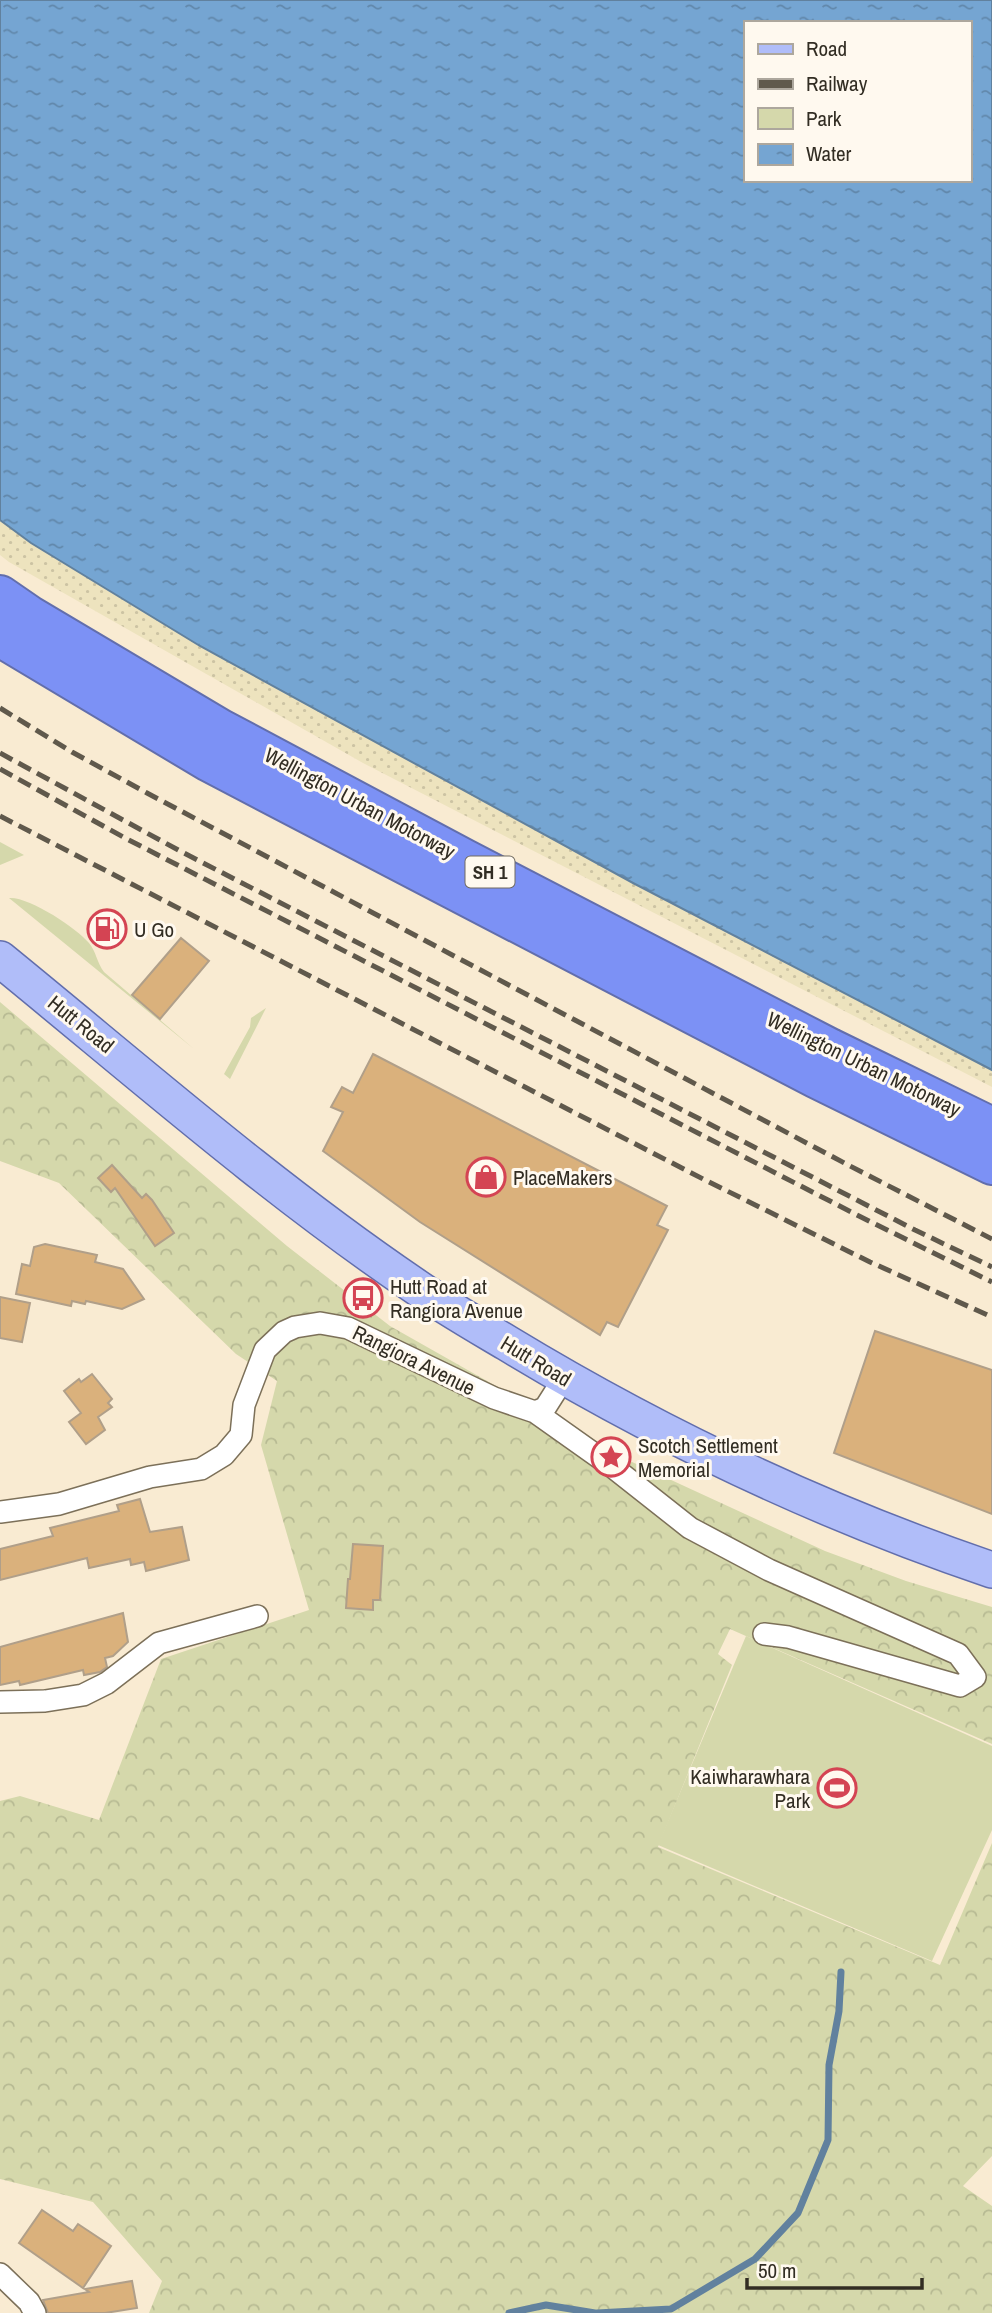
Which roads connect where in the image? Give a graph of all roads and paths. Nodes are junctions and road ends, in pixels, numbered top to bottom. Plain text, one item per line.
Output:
1 (0, 594) edge
2 (0, 637) edge
3 (0, 959) edge
4 (992, 1127) edge
5 (992, 1165) edge
6 (564, 1378) junction
7 (535, 1412) junction
8 (0, 1512) edge
9 (992, 1570) edge
10 (257, 1616) dead end
11 (764, 1634) dead end
12 (0, 1702) edge
13 (0, 2274) edge
14 (35, 2313) edge

1 - 4 highway, Wellington Urban Motorway / SH 1
2 - 5 highway, Wellington Urban Motorway / SH 1
3 - 6 main road, Hutt Road
6 - 7 street
6 - 9 main road, Hutt Road
7 - 8 street, Rangiora Avenue
7 - 11 street, Rangiora Avenue
10 - 12 street
13 - 14 street

